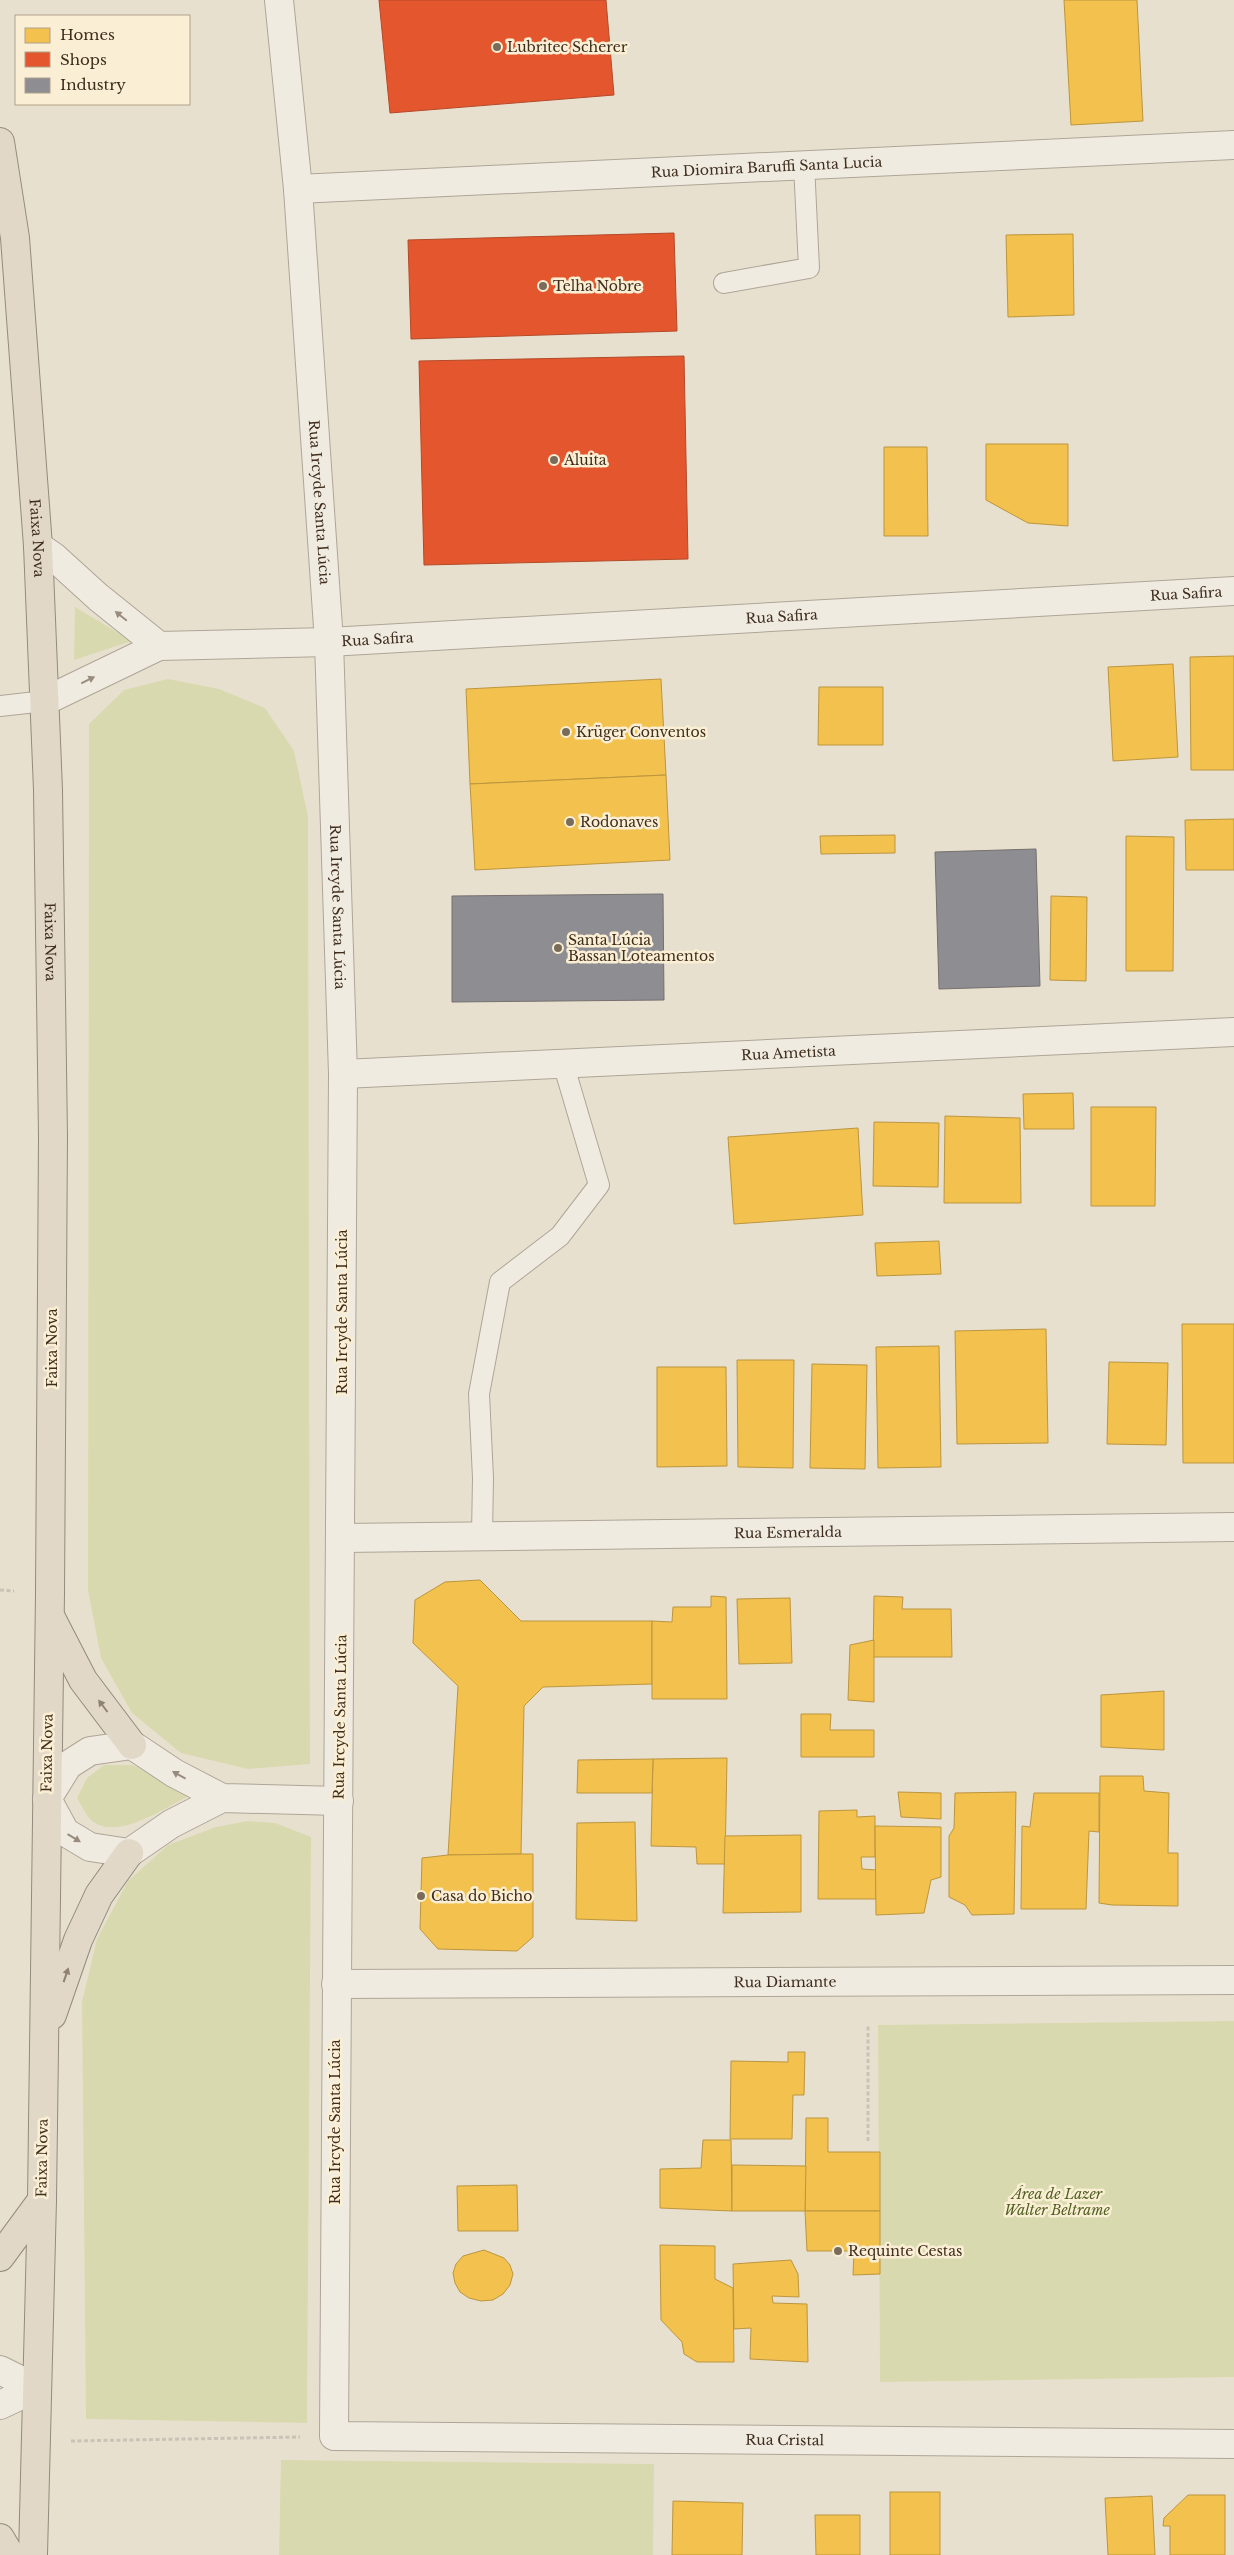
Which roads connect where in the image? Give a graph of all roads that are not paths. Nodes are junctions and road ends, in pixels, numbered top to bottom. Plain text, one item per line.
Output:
1 (279, 0) edge
2 (0, 142) edge
3 (1234, 145) edge
4 (804, 164) junction
5 (298, 189) junction
6 (724, 283) dead end
7 (38, 546) junction
8 (1234, 590) edge
9 (329, 642) junction
10 (159, 646) junction
11 (44, 701) junction
12 (0, 706) edge
13 (1234, 1032) edge
14 (564, 1063) junction
15 (343, 1074) junction
16 (1234, 1527) edge
17 (482, 1536) junction
18 (342, 1538) junction
19 (50, 1616) junction
20 (132, 1745) junction
21 (222, 1798) junction
22 (47, 1799) junction
23 (339, 1801) junction
24 (129, 1853) junction
25 (1234, 1980) edge
26 (336, 1984) junction
27 (44, 2038) junction
28 (42, 2200) junction
29 (0, 2257) edge
30 (0, 2370) edge
31 (36, 2388) junction
32 (0, 2405) edge
33 (334, 2436) joint
34 (1234, 2444) edge
35 (0, 2538) edge
36 (10, 2555) edge
37 (33, 2555) edge

1 - 5 street, Rua Ircyde Santa Lúcia
2 - 7 highway, Faixa Nova
3 - 4 street, Rua Diomira Baruffi Santa Lucia
4 - 5 street, Rua Diomira Baruffi Santa Lucia
4 - 6 lane
5 - 9 street, Rua Ircyde Santa Lúcia
10 -> 7 street
7 - 11 highway, Faixa Nova
8 - 9 street, Rua Safira
9 - 10 street, Rua Safira
9 - 15 street, Rua Ircyde Santa Lúcia
11 -> 10 street
11 - 12 lane
11 - 19 highway, Faixa Nova
13 - 14 street, Rua Ametista
14 - 15 street, Rua Ametista
14 - 17 lane
15 - 18 street, Rua Ircyde Santa Lúcia
16 - 17 street, Rua Esmeralda
17 - 18 street, Rua Esmeralda
18 - 23 street, Rua Ircyde Santa Lúcia
20 -> 19 highway
19 - 22 highway, Faixa Nova
21 -> 20 street
20 - 22 street
21 - 23 street
21 - 24 street
22 -> 24 street
22 - 27 highway, Faixa Nova
23 - 26 street, Rua Ircyde Santa Lúcia
27 -> 24 highway
25 - 26 street, Rua Diamante
26 - 33 street, Rua Ircyde Santa Lúcia
27 - 28 highway, Faixa Nova
28 - 29 highway
28 - 31 highway, Faixa Nova
30 - 31 street
31 - 32 street
31 - 37 highway, Faixa Nova
33 - 34 street, Rua Cristal
35 - 36 highway

